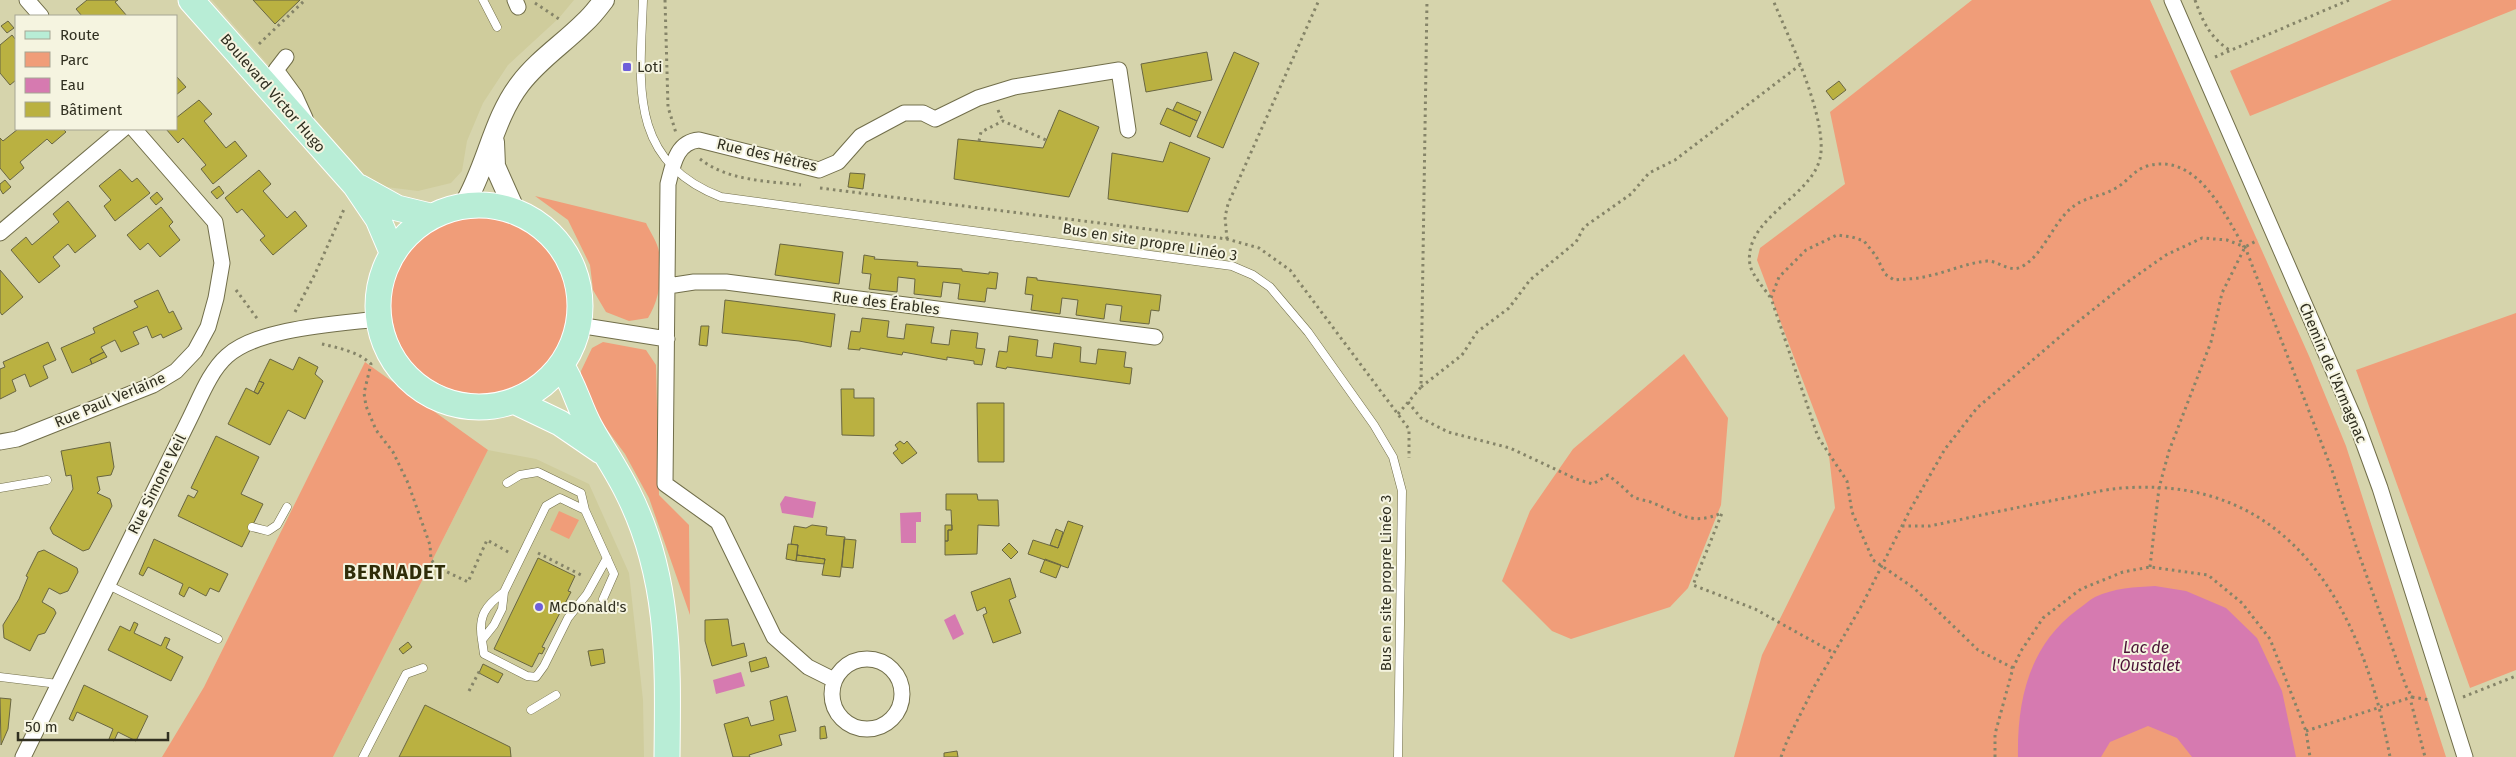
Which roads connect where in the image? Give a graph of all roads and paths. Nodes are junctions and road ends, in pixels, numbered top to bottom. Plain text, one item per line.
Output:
1 (27, 0) edge
2 (191, 0) edge
3 (305, 0) edge
4 (483, 0) edge
5 (604, 0) edge
6 (642, 0) edge
7 (1319, 0) edge
8 (1427, 0) edge
9 (1773, 0) edge
10 (2172, 0) edge
11 (2195, 0) edge
12 (2349, 0) edge
13 (516, 3) edge
14 (40, 15) edge
15 (563, 23) dead end
16 (498, 26) dead end
17 (257, 46) dead end
18 (2231, 51) junction
19 (286, 58) dead end
20 (1800, 65) junction
21 (2202, 66) junction
22 (122, 130) edge
23 (135, 130) edge
24 (1128, 130) dead end
25 (494, 138) junction
26 (1046, 140) dead end
27 (979, 141) dead end
28 (316, 142) junction
29 (672, 168) junction
30 (355, 185) junction
31 (464, 205) junction
32 (515, 211) junction
33 (430, 216) junction
34 (0, 233) edge
35 (1227, 239) dead end
36 (2245, 247) junction
37 (392, 252) junction
38 (222, 263) junction
39 (668, 286) junction
40 (1771, 298) junction
41 (378, 319) junction
42 (259, 322) dead end
43 (578, 325) junction
44 (1155, 337) dead end
45 (667, 339) junction
46 (321, 344) dead end
47 (561, 365) junction
48 (1421, 387) junction
49 (514, 401) junction
50 (1408, 402) junction
51 (1398, 414) dead end
52 (0, 442) edge
53 (605, 454) junction
54 (47, 480) dead end
55 (508, 483) dead end
56 (0, 488) edge
57 (2159, 488) junction
58 (287, 507) dead end
59 (585, 510) junction
60 (252, 526) dead end
61 (1902, 526) junction
62 (607, 558) junction
63 (520, 559) junction
64 (1881, 567) junction
65 (2150, 567) junction
66 (593, 582) junction
67 (106, 584) junction
68 (504, 592) junction
69 (603, 599) dead end
70 (218, 639) dead end
71 (482, 640) junction
72 (1834, 653) junction
73 (423, 668) dead end
74 (2013, 668) junction
75 (2516, 676) edge
76 (0, 677) edge
77 (834, 680) junction
78 (58, 684) junction
79 (556, 695) dead end
80 (2412, 696) junction
81 (2446, 699) junction
82 (2381, 708) junction
83 (531, 710) dead end
84 (2306, 731) junction
85 (23, 757) edge
86 (363, 757) edge
87 (666, 757) edge
88 (1398, 757) edge
89 (1781, 757) edge
90 (1995, 757) edge
91 (2310, 757) edge
92 (2390, 757) edge
93 (2425, 757) edge
94 (2465, 757) edge

1 - 14 street
2 - 28 main road, Boulevard Victor Hugo
3 - 17 path
4 - 16 lane
5 - 25 street
6 - 29 lane, Bus en site propre Linéo 3
7 - 35 path
8 - 48 path
9 - 20 path
10 - 21 street, Chemin de l'Armagnac
11 - 18 path
12 - 18 path
13 - 15 path
18 - 21 path
19 - 28 street
20 - 40 path
20 - 48 path
21 - 81 street, Chemin de l'Armagnac
22 - 34 street
23 - 38 street, Rue Paul Verlaine
24 - 29 street, Rue des Hêtres
25 - 31 street
25 - 32 street
26 - 27 path
28 - 30 main road, Boulevard Victor Hugo
29 - 39 street, Rue des Hêtres
29 - 88 lane, Bus en site propre Linéo 3
30 - 33 main road, Boulevard Victor Hugo
30 - 37 main road, Boulevard Victor Hugo
31 - 32 main road
31 - 33 main road
32 - 43 main road
33 - 37 main road
36 - 40 path
36 - 57 path
36 - 61 path
36 - 80 path
37 - 41 main road
38 - 42 path
38 - 52 street, Rue Paul Verlaine
39 - 44 street, Rue des Érables
39 - 45 street
40 - 64 path
41 - 49 main road
41 - 67 street, Rue Simone Veil
43 - 45 street
43 - 47 main road
45 - 77 street
46 - 63 path
47 - 49 main road
47 - 53 main road
48 - 50 path
49 - 53 main road
50 - 51 path
50 - 72 path
53 - 87 main road
54 - 56 lane
55 - 59 lane
57 - 61 path
57 - 65 path
57 - 82 path
58 - 60 lane
59 - 62 lane
59 - 63 lane
61 - 64 path
62 - 66 lane
62 - 69 lane
63 - 66 path
63 - 68 lane
64 - 72 path
64 - 74 path
65 - 74 path
65 - 84 path
66 - 71 lane
67 - 70 lane
67 - 78 street, Rue Simone Veil
68 - 71 lane
68 - 71 lane
72 - 89 path
73 - 86 lane
74 - 90 path
75 - 81 path
76 - 78 lane
77 - 77 street
78 - 85 street, Rue Simone Veil
79 - 83 lane
80 - 81 path
80 - 82 path
80 - 93 path
81 - 94 street, Chemin de l'Armagnac
82 - 84 path
82 - 92 path
84 - 91 path

